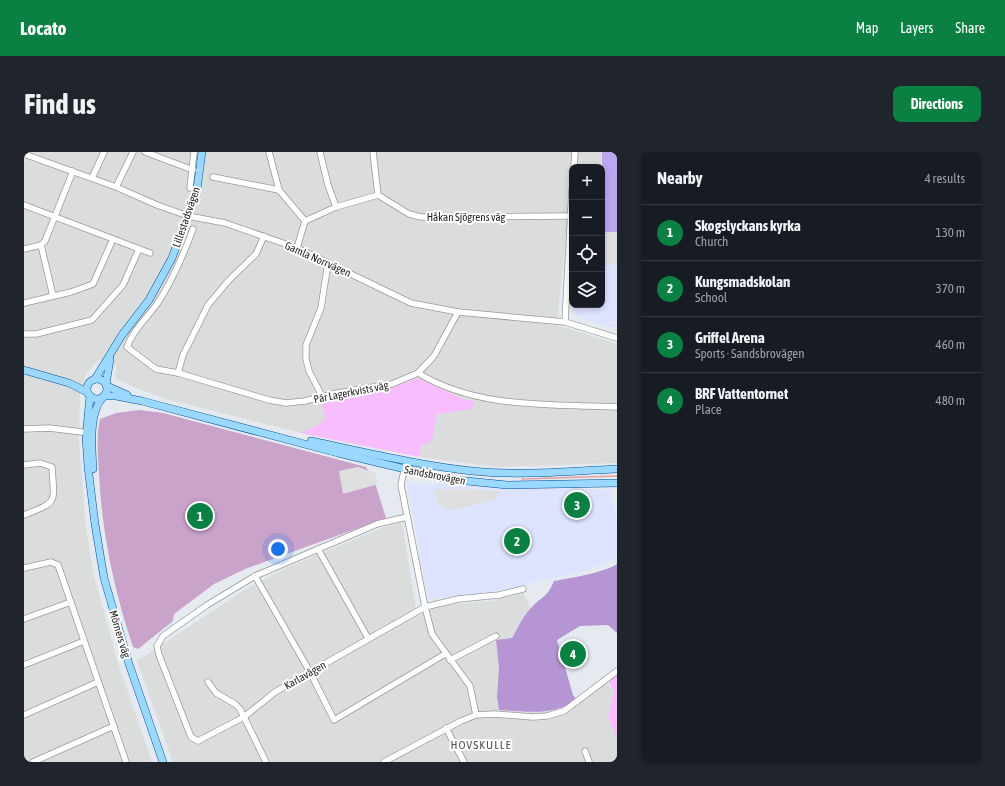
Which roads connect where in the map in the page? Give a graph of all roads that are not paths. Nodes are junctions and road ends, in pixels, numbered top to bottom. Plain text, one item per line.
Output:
1 (104, 152) edge
2 (133, 152) edge
3 (145, 152) edge
4 (194, 152) edge
5 (202, 152) edge
6 (269, 152) edge
7 (320, 152) edge
8 (374, 152) edge
9 (575, 152) edge
10 (24, 154) edge
11 (574, 164) edge
12 (73, 170) junction
13 (193, 170) junction
14 (213, 177) dead end
15 (92, 178) junction
16 (116, 186) junction
17 (190, 188) dead end
18 (279, 190) junction
19 (378, 195) junction
20 (24, 205) edge
21 (336, 207) junction
22 (55, 216) junction
23 (188, 216) junction
24 (569, 216) edge
25 (305, 221) junction
26 (193, 229) dead end
27 (264, 236) junction
28 (569, 236) edge
29 (113, 239) junction
30 (41, 245) junction
31 (297, 248) junction
32 (24, 249) edge
33 (139, 250) junction
34 (150, 253) dead end
35 (172, 258) junction
36 (181, 261) junction
37 (328, 263) junction
38 (53, 296) junction
39 (24, 303) edge
40 (458, 312) junction
41 (565, 322) junction
42 (24, 334) edge
43 (617, 338) edge
44 (115, 346) junction
45 (127, 347) joint
46 (24, 370) edge
47 (178, 373) junction
48 (418, 373) junction
49 (51, 377) junction
50 (93, 380) junction
51 (106, 385) junction
52 (89, 394) junction
53 (322, 396) junction
54 (104, 397) junction
55 (142, 401) junction
56 (617, 407) edge
57 (24, 429) edge
58 (258, 431) junction
59 (89, 433) junction
60 (406, 460) junction
61 (24, 465) edge
62 (404, 469) junction
63 (617, 469) edge
64 (617, 483) edge
65 (24, 515) edge
66 (407, 517) junction
67 (318, 549) junction
68 (24, 568) edge
69 (255, 576) junction
70 (523, 590) dead end
71 (71, 602) junction
72 (425, 607) junction
73 (24, 619) edge
74 (496, 636) dead end
75 (368, 638) junction
76 (84, 641) junction
77 (445, 654) junction
78 (450, 660) junction
79 (24, 665) edge
80 (617, 671) edge
81 (310, 672) junction
82 (98, 682) junction
83 (208, 682) dead end
84 (24, 715) edge
85 (476, 715) junction
86 (244, 718) junction
87 (114, 726) junction
88 (446, 728) junction
89 (585, 751) dead end
90 (33, 762) edge
91 (126, 762) edge
92 (163, 762) edge
93 (266, 762) edge
94 (384, 762) edge
95 (464, 762) edge
96 (589, 762) edge

1 - 15 street
2 - 16 street
3 - 13 street
4 - 13 street, Lillestadsvägen
5 - 23 main road, Lillestadsvägen
6 - 18 street
7 - 21 street
8 - 19 street
9 - 11 street
10 - 12 street, Gamla Norrvägen
12 - 15 street, Gamla Norrvägen
12 - 22 street
13 - 17 street, Lillestadsvägen
14 - 18 street
15 - 16 street, Gamla Norrvägen
16 - 23 street, Gamla Norrvägen
18 - 25 street
19 - 21 street
19 - 24 street, Håkan Sjögrens väg
20 - 22 street
21 - 25 street
22 - 29 street
22 - 30 street
23 - 27 street, Gamla Norrvägen
23 - 35 main road, Lillestadsvägen
25 - 31 street
26 - 36 street, Lillestadsvägen
27 - 31 street, Gamla Norrvägen
27 - 47 street
28 - 41 street
29 - 33 street
29 - 38 street
30 - 32 street
30 - 38 street
31 - 37 street, Gamla Norrvägen
33 - 34 street
33 - 42 street
35 - 36 street, Lillestadsvägen
35 - 44 main road, Lillestadsvägen
36 - 45 street, Lillestadsvägen
37 - 40 street, Gamla Norrvägen
37 - 53 street
38 - 39 street
40 - 41 street, Gamla Norrvägen
40 - 48 street
41 - 43 street, Gamla Norrvägen
44 - 50 main road, Lillestadsvägen
44 - 51 main road, Lillestadsvägen
45 - 47 street, Pär Lagerkvists väg
46 - 49 main road
47 - 53 street, Pär Lagerkvists väg
48 - 53 street, Pär Lagerkvists väg
48 - 56 street
49 - 50 main road
49 - 52 main road
50 - 51 main road
50 - 52 main road
51 - 54 main road
51 - 55 main road, Sandsbrovägen
52 - 54 main road
52 - 59 main road, Mörners väg
54 - 55 main road, Sandsbrovägen
54 - 59 main road, Mörners väg
55 - 58 main road, Sandsbrovägen
57 - 59 street
58 - 60 main road, Sandsbrovägen
58 - 62 main road, Sandsbrovägen
59 - 92 main road, Mörners väg
60 - 62 street
60 - 63 main road, Sandsbrovägen
61 - 65 street
62 - 64 main road, Sandsbrovägen
62 - 66 street
66 - 67 street
66 - 72 street
67 - 69 street
67 - 75 street
68 - 71 street
69 - 81 street
69 - 86 street, Karlavägen
70 - 72 street, Karlavägen
71 - 73 street
71 - 76 street
72 - 75 street, Karlavägen
72 - 77 street
74 - 78 street
75 - 81 street, Karlavägen
76 - 79 street
76 - 82 street
77 - 78 street
77 - 81 street
78 - 85 street
80 - 85 street
81 - 86 street, Karlavägen
82 - 84 street
82 - 87 street
83 - 86 street
85 - 88 street
86 - 93 street
87 - 90 street
87 - 91 street
88 - 94 street
88 - 95 street
89 - 96 street

